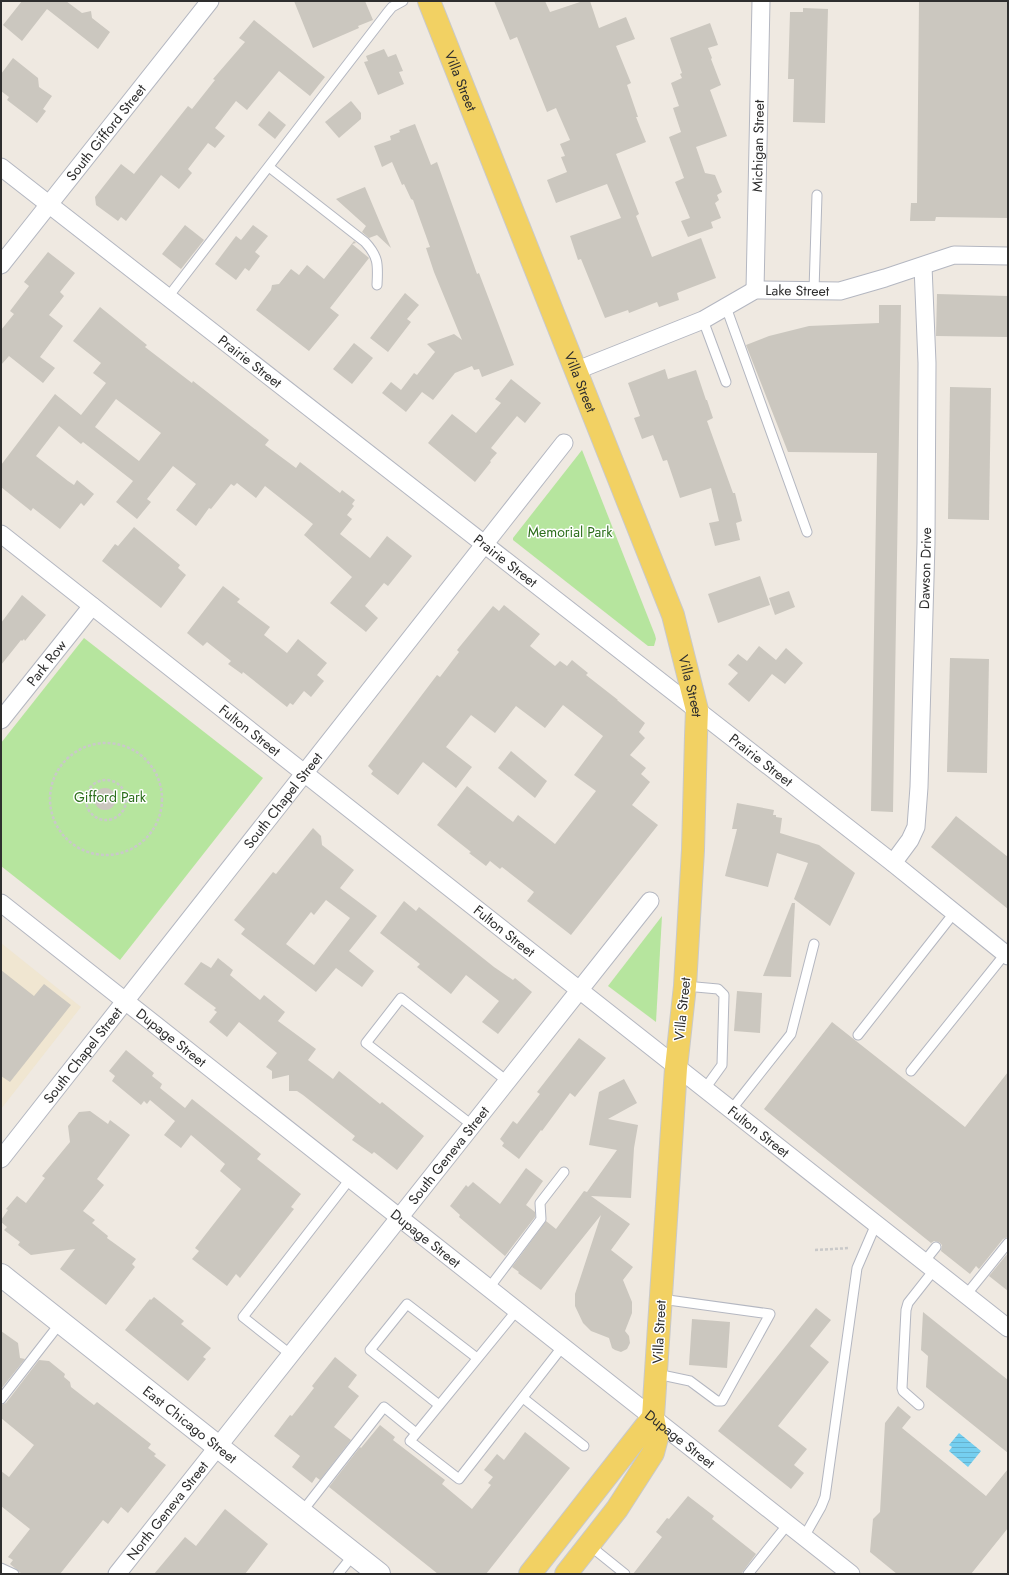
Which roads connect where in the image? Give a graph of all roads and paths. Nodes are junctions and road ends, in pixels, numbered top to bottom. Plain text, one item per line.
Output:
1 (210, 1) edge
2 (403, 1) edge
3 (429, 1) edge
4 (761, 1) edge
5 (1, 167) edge
6 (268, 167) junction
7 (817, 195) dead end
8 (48, 204) junction
9 (1008, 256) edge
10 (1, 265) edge
11 (923, 266) junction
12 (377, 285) dead end
13 (755, 290) junction
14 (814, 290) junction
15 (168, 297) junction
16 (726, 307) junction
17 (703, 320) junction
18 (575, 371) junction
19 (726, 382) dead end
20 (564, 443) dead end
21 (807, 532) dead end
22 (1, 534) edge
23 (485, 545) junction
24 (92, 606) junction
25 (697, 710) junction
26 (1, 720) edge
27 (304, 773) junction
28 (126, 798) joint
29 (108, 855) joint
30 (893, 863) junction
31 (650, 901) dead end
32 (1, 903) edge
33 (954, 913) junction
34 (814, 944) dead end
35 (1006, 955) edge
36 (685, 986) junction
37 (580, 989) junction
38 (125, 1001) junction
39 (858, 1035) dead end
40 (676, 1068) junction
41 (911, 1071) dead end
42 (507, 1081) junction
43 (704, 1090) junction
44 (731, 1110) junction
45 (472, 1125) junction
46 (1, 1159) edge
47 (564, 1172) dead end
48 (350, 1179) junction
49 (399, 1217) junction
50 (876, 1224) junction
51 (1008, 1243) edge
52 (857, 1247) dead end
53 (936, 1247) dead end
54 (815, 1250) dead end
55 (929, 1266) junction
56 (1, 1275) edge
57 (489, 1288) junction
58 (966, 1295) junction
59 (661, 1299) junction
60 (517, 1310) junction
61 (61, 1322) junction
62 (1008, 1328) edge
63 (563, 1346) junction
64 (290, 1354) junction
65 (477, 1358) junction
66 (657, 1374) junction
67 (523, 1398) junction
68 (1, 1399) edge
69 (439, 1405) junction
70 (920, 1405) dead end
71 (653, 1418) junction
72 (416, 1433) junction
73 (217, 1446) junction
74 (584, 1446) dead end
75 (301, 1513) junction
76 (788, 1524) junction
77 (804, 1537) junction
78 (589, 1545) junction
79 (354, 1554) junction
80 (1, 1568) edge
81 (14, 1574) edge
82 (117, 1574) edge
83 (338, 1574) edge
84 (379, 1574) edge
85 (530, 1574) edge
86 (566, 1574) edge
87 (625, 1574) edge
88 (748, 1574) edge
89 (851, 1574) edge

1 - 8 street, South Gifford Street
2 - 6 lane
3 - 18 main road, Villa Street
4 - 13 street, Michigan Street
5 - 8 street, Prairie Street
6 - 12 lane
6 - 15 lane
7 - 14 lane
8 - 10 street, South Gifford Street
8 - 15 street, Prairie Street
9 - 11 street, Lake Street
11 - 14 street, Lake Street
11 - 30 street, Dawson Drive
13 - 14 street, Lake Street
13 - 16 street, Lake Street
15 - 23 street, Prairie Street
16 - 17 street, Lake Street
16 - 21 lane
17 - 18 street, Lake Street
17 - 19 lane
18 - 25 main road, Villa Street
20 - 23 street, South Chapel Street
22 - 24 street, Fulton Street
23 - 25 street, Prairie Street
23 - 27 street, South Chapel Street
24 - 26 street, Park Row
24 - 27 street, Fulton Street
25 - 30 street, Prairie Street
25 - 36 main road, Villa Street
27 - 37 street, Fulton Street
27 - 38 street, South Chapel Street
28 - 28 path
29 - 29 path
30 - 33 street, Prairie Street
31 - 37 street, South Geneva Street
32 - 38 street, Dupage Street
33 - 35 street, Prairie Street
33 - 39 lane
34 - 44 lane
35 - 41 lane
36 - 40 main road, Villa Street
36 - 43 lane
37 - 40 street, Fulton Street
37 - 42 street, South Geneva Street
38 - 46 street, South Chapel Street
38 - 48 street, Dupage Street
40 - 43 street, Fulton Street
40 - 59 main road, Villa Street
42 - 45 street, South Geneva Street
42 - 45 lane
43 - 44 street, Fulton Street
44 - 50 street, Fulton Street
45 - 49 street, South Geneva Street
47 - 57 lane
48 - 49 street, Dupage Street
48 - 64 lane
49 - 57 street, Dupage Street
49 - 64 street, South Geneva Street
50 - 55 street, Fulton Street
50 - 77 lane
51 - 58 lane
52 - 54 path
53 - 55 lane
55 - 58 street, Fulton Street
55 - 70 lane
56 - 61 street, East Chicago Street
57 - 60 street, Dupage Street
58 - 62 street, Fulton Street
59 - 66 main road, Villa Street
59 - 66 lane
60 - 63 street, Dupage Street
60 - 65 lane
61 - 68 lane
61 - 73 street, East Chicago Street
63 - 67 lane
63 - 71 street, Dupage Street
64 - 73 street, South Geneva Street
65 - 69 lane
65 - 69 lane
66 - 71 main road, Villa Street
67 - 72 lane
67 - 74 lane
69 - 72 lane
71 - 76 street, Dupage Street
71 - 78 main road, Villa Street
71 - 85 main road
72 - 75 lane
73 - 75 street, East Chicago Street
73 - 82 street, North Geneva Street
75 - 79 street, East Chicago Street
76 - 77 street, Dupage Street
76 - 88 lane
77 - 89 street, Dupage Street
78 - 86 main road, Villa Street
78 - 87 lane
79 - 83 lane
79 - 84 street, East Chicago Street
80 - 81 lane

